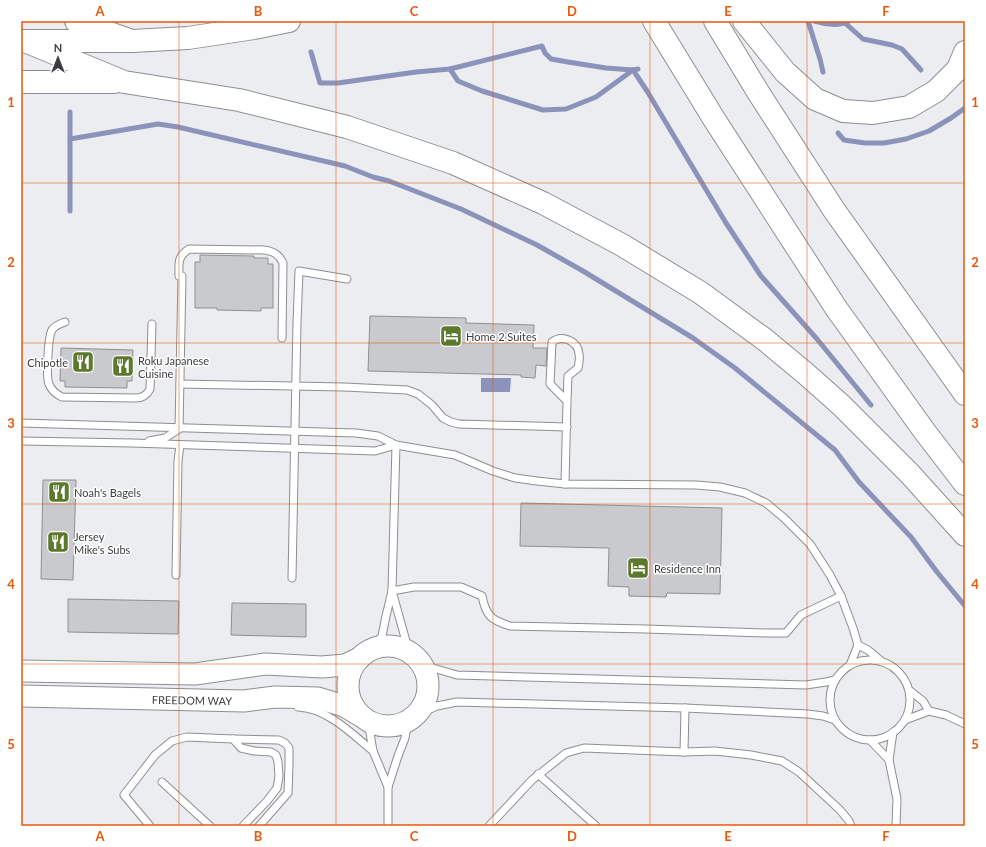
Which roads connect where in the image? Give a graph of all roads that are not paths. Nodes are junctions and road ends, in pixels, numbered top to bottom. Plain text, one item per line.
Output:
1 (76, 21) edge
2 (289, 21) edge
3 (654, 21) edge
4 (715, 21) edge
5 (744, 21) edge
6 (23, 41) edge
7 (132, 41) junction
8 (965, 52) edge
9 (21, 82) edge
10 (124, 82) junction
11 (347, 279) dead end
12 (65, 322) dead end
13 (152, 324) dead end
14 (282, 338) dead end
15 (180, 384) junction
16 (296, 387) junction
17 (965, 394) edge
18 (566, 401) junction
19 (21, 423) edge
20 (567, 427) junction
21 (179, 429) junction
22 (294, 431) junction
23 (21, 441) edge
24 (132, 443) junction
25 (180, 445) junction
26 (396, 445) junction
27 (294, 449) junction
28 (566, 484) junction
29 (965, 484) edge
30 (965, 535) edge
31 (176, 575) dead end
32 (292, 578) dead end
33 (392, 591) junction
34 (841, 596) junction
35 (858, 644) junction
36 (364, 655) junction
37 (413, 655) junction
38 (880, 662) junction
39 (850, 665) junction
40 (21, 671) edge
41 (835, 680) junction
42 (909, 690) junction
43 (21, 696) edge
44 (244, 701) junction
45 (267, 705) dead end
46 (289, 707) dead end
47 (685, 708) junction
48 (929, 711) junction
49 (364, 718) junction
50 (412, 718) junction
51 (835, 720) junction
52 (904, 720) junction
53 (965, 724) edge
54 (893, 732) junction
55 (233, 739) junction
56 (870, 740) junction
57 (373, 751) junction
58 (684, 752) junction
59 (889, 760) junction
60 (538, 774) junction
61 (162, 782) dead end
62 (388, 787) junction
63 (150, 826) edge
64 (210, 826) edge
65 (243, 826) edge
66 (259, 826) edge
67 (388, 826) edge
68 (489, 826) edge
69 (596, 826) edge
70 (850, 826) edge
71 (896, 826) edge

1 - 7 main road
2 - 7 main road
3 - 29 main road
4 - 17 main road
5 - 8 main road
6 - 7 main road
6 - 10 main road
9 - 10 main road
10 - 30 main road
11 - 16 lane
12 - 13 lane
14 - 15 lane
15 - 16 lane
15 - 21 lane
16 - 20 lane
16 - 22 lane
18 - 18 lane
18 - 20 lane
19 - 21 lane
20 - 28 lane
21 - 22 lane
21 - 24 lane
22 - 26 lane
22 - 27 lane
23 - 24 lane
24 - 25 lane
25 - 27 lane
25 - 31 lane
26 - 27 lane
26 - 28 lane
26 - 33 lane
27 - 32 lane
28 - 34 lane
33 - 34 lane
33 - 36 lane
33 - 37 lane
34 - 35 lane
35 - 38 lane
35 - 39 lane
36 - 37 street
36 - 40 street
36 - 49 street
37 - 41 lane
37 - 50 street
38 - 39 lane
38 - 42 lane
39 - 41 lane
41 - 51 lane
42 - 48 lane
42 - 52 lane
43 - 44 street, FREEDOM WAY
44 - 45 lane
44 - 49 street, FREEDOM WAY
46 - 57 lane
47 - 50 lane
47 - 51 lane
47 - 58 lane
48 - 52 lane
48 - 53 lane
49 - 50 street
49 - 57 lane
50 - 62 lane
51 - 56 lane
52 - 54 lane
54 - 56 lane
54 - 59 lane
55 - 63 lane
55 - 65 lane
55 - 66 lane
56 - 59 lane
57 - 62 lane
58 - 60 lane
58 - 70 lane
59 - 71 lane
60 - 68 lane
60 - 69 lane
61 - 64 lane
62 - 67 lane

